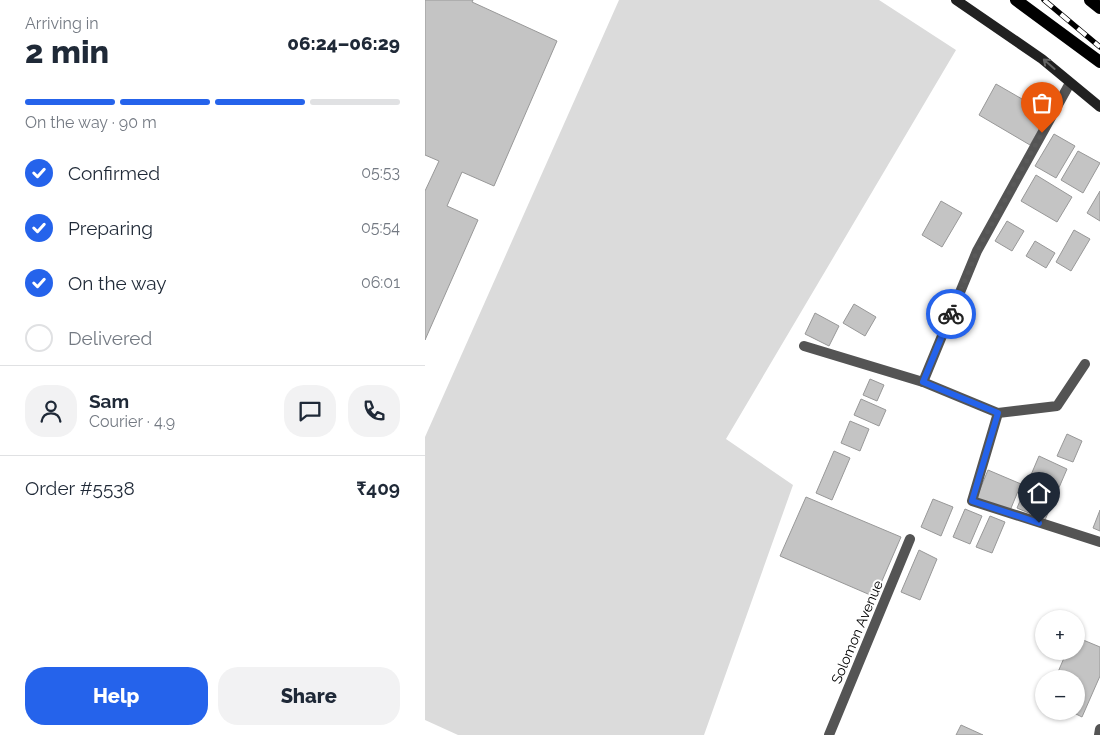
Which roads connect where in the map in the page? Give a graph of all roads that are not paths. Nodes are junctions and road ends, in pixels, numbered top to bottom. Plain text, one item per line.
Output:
1 (956, 0) edge
2 (1016, 0) edge
3 (1090, 0) edge
4 (1100, 8) edge
5 (1100, 62) edge
6 (1070, 83) junction
7 (1100, 107) edge
8 (805, 346) dead end
9 (1085, 364) dead end
10 (923, 382) junction
11 (998, 413) junction
12 (910, 539) dead end
13 (1100, 542) edge
14 (1100, 729) edge
15 (829, 735) edge
16 (1099, 735) edge

6 -> 1 street
2 - 5 main road
3 - 4 main road
6 - 7 street
6 - 10 street
8 - 10 street
9 - 11 street
10 - 11 street
11 - 13 street
12 - 15 street, Solomon Avenue
14 - 16 street

